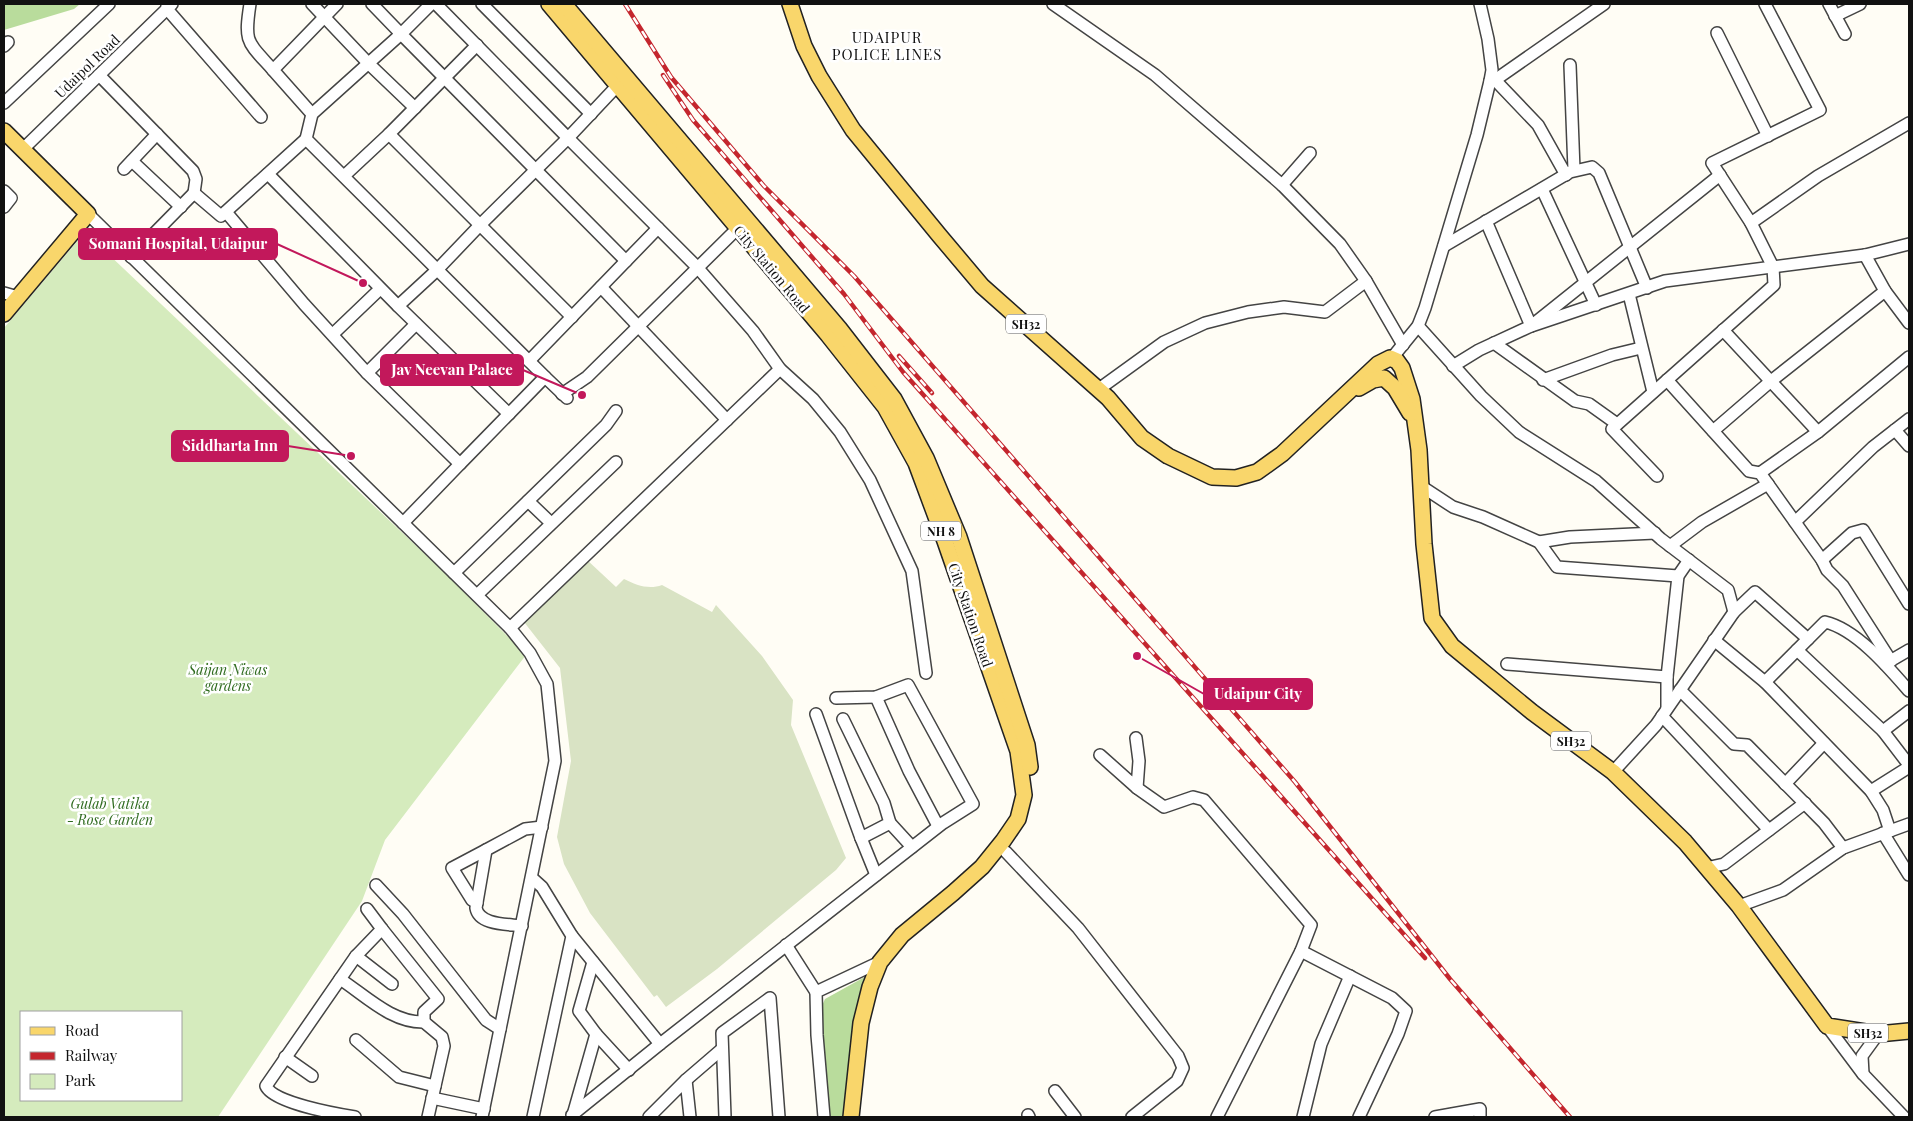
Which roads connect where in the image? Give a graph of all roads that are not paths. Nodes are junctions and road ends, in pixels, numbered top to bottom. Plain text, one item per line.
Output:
1 (109, 4) edge
2 (250, 4) edge
3 (312, 4) edge
4 (338, 4) edge
5 (372, 4) edge
6 (431, 4) edge
7 (436, 4) edge
8 (482, 4) edge
9 (549, 4) edge
10 (564, 4) edge
11 (790, 4) edge
12 (1053, 4) edge
13 (1480, 4) edge
14 (1604, 4) edge
15 (1765, 4) edge
16 (1829, 4) edge
17 (1860, 4) edge
18 (169, 5) edge
19 (1835, 16) junction
20 (324, 17) junction
21 (1717, 33) dead end
22 (401, 34) junction
23 (1845, 34) dead end
24 (477, 45) junction
25 (369, 64) junction
26 (1570, 65) dead end
27 (273, 70) junction
28 (99, 75) junction
29 (445, 78) junction
30 (1493, 80) junction
31 (617, 86) junction
32 (4, 103) edge
33 (415, 108) junction
34 (312, 114) junction
35 (591, 114) junction
36 (260, 117) dead end
37 (1909, 123) edge
38 (4, 131) edge
39 (157, 134) junction
40 (389, 134) junction
41 (1768, 136) junction
42 (568, 138) junction
43 (306, 139) junction
44 (22, 150) junction
45 (1310, 153) dead end
46 (536, 170) junction
47 (1570, 172) junction
48 (268, 174) junction
49 (1720, 175) junction
50 (344, 176) junction
51 (1282, 185) junction
52 (1542, 188) junction
53 (4, 191) edge
54 (194, 193) junction
55 (4, 207) edge
56 (181, 207) junction
57 (226, 212) junction
58 (88, 214) junction
59 (1486, 221) junction
60 (1751, 223) junction
61 (742, 224) junction
62 (480, 225) junction
63 (658, 228) junction
64 (1909, 244) edge
65 (1444, 246) junction
66 (1630, 247) junction
67 (1864, 255) junction
68 (132, 257) junction
69 (626, 261) junction
70 (697, 267) junction
71 (1773, 267) junction
72 (437, 270) junction
73 (1366, 281) junction
74 (1586, 282) junction
75 (601, 287) junction
76 (1647, 288) junction
77 (380, 289) junction
78 (1885, 291) junction
79 (1629, 294) junction
80 (11, 295) edge
81 (1596, 305) junction
82 (398, 306) junction
83 (4, 314) edge
84 (572, 317) junction
85 (1909, 323) edge
86 (416, 324) junction
87 (638, 326) junction
88 (1418, 326) junction
89 (1531, 326) junction
90 (1723, 330) junction
91 (333, 334) junction
92 (1494, 343) junction
93 (1403, 345) junction
94 (1642, 348) junction
95 (1909, 357) edge
96 (1392, 358) junction
97 (529, 361) junction
98 (1453, 366) junction
99 (780, 369) junction
100 (367, 373) junction
101 (545, 377) junction
102 (1384, 378) junction
103 (1543, 380) junction
104 (1667, 380) junction
105 (1771, 381) junction
106 (1099, 389) junction
107 (1653, 392) junction
108 (1342, 398) junction
109 (616, 411) dead end
110 (509, 414) junction
111 (1909, 419) edge
112 (727, 420) junction
113 (1415, 421) junction
114 (1617, 424) junction
115 (1895, 430) junction
116 (1713, 431) junction
117 (1818, 432) junction
118 (1909, 446) edge
119 (616, 462) dead end
120 (460, 464) junction
121 (1760, 473) junction
122 (1657, 476) dead end
123 (1768, 484) junction
124 (1421, 486) junction
125 (528, 501) junction
126 (1795, 522) junction
127 (404, 523) junction
128 (551, 523) junction
129 (1654, 533) junction
130 (1540, 542) junction
131 (1670, 546) junction
132 (1689, 560) junction
133 (1822, 560) junction
134 (454, 573) junction
135 (1678, 576) junction
136 (477, 595) junction
137 (1909, 604) edge
138 (1734, 612) junction
139 (510, 628) junction
140 (1808, 639) junction
141 (1714, 640) junction
142 (1797, 650) junction
143 (1909, 650) edge
144 (1888, 662) junction
145 (1508, 664) dead end
146 (926, 674) dead end
147 (1667, 677) junction
148 (1765, 682) junction
149 (1680, 690) junction
150 (1909, 691) edge
151 (876, 697) junction
152 (836, 698) dead end
153 (1909, 711) edge
154 (1664, 712) junction
155 (816, 714) dead end
156 (843, 719) dead end
157 (1882, 731) junction
158 (1136, 738) dead end
159 (1824, 743) junction
160 (1100, 755) dead end
161 (1909, 766) edge
162 (1613, 772) junction
163 (1785, 784) junction
164 (1138, 788) junction
165 (1871, 791) junction
166 (1805, 803) junction
167 (890, 823) junction
168 (1909, 824) edge
169 (938, 826) junction
170 (542, 827) junction
171 (1769, 830) junction
172 (1886, 832) junction
173 (861, 838) junction
174 (912, 847) junction
175 (1843, 848) junction
176 (486, 850) junction
177 (1006, 852) junction
178 (1706, 868) junction
179 (876, 875) junction
180 (1909, 875) edge
181 (532, 878) junction
182 (376, 885) dead end
183 (477, 903) junction
184 (1739, 906) junction
185 (367, 909) dead end
186 (522, 926) junction
187 (382, 929) junction
188 (572, 936) junction
189 (786, 945) junction
190 (1300, 951) junction
191 (356, 956) junction
192 (886, 959) junction
193 (593, 962) junction
194 (1350, 976) junction
195 (340, 978) junction
196 (392, 984) dead end
197 (816, 992) junction
198 (424, 1022) junction
199 (1827, 1026) junction
200 (500, 1029) junction
201 (1909, 1031) edge
202 (596, 1034) junction
203 (1878, 1034) junction
204 (356, 1040) dead end
205 (660, 1044) junction
206 (722, 1049) junction
207 (285, 1057) junction
208 (630, 1070) junction
209 (1862, 1074) junction
210 (312, 1076) dead end
211 (686, 1080) junction
212 (435, 1086) junction
213 (1055, 1091) dead end
214 (432, 1098) junction
215 (304, 1113) edge
216 (483, 1113) edge
217 (572, 1116) edge
218 (355, 1117) edge
219 (428, 1117) edge
220 (533, 1117) edge
221 (649, 1117) edge
222 (690, 1117) edge
223 (725, 1117) edge
224 (779, 1117) edge
225 (824, 1117) edge
226 (851, 1117) edge
227 (860, 1117) edge
228 (1075, 1117) edge
229 (1132, 1117) edge
230 (1217, 1117) edge
231 (1303, 1117) edge
232 (1359, 1117) edge
233 (1436, 1117) edge
234 (1480, 1117) edge
235 (1904, 1117) edge

1 - 32 street
2 - 27 street
3 - 20 street
4 - 20 street
5 - 22 street
6 - 22 street
7 - 24 street
8 - 35 street
9 - 31 main road, City Station Road / NH 8
10 - 61 main road, City Station Road / NH 8
11 - 106 main road, SH32
12 - 51 street
13 - 30 street
14 - 30 street
15 - 41 street
16 - 19 street
17 - 19 street
18 - 28 street, Udaipol Road
18 - 36 street
19 - 23 street
20 - 25 street
20 - 27 street
21 - 41 street
22 - 25 street
22 - 29 street
24 - 29 street
24 - 42 street
25 - 33 street
25 - 34 street
26 - 47 street
27 - 34 street
28 - 39 street
28 - 44 street, Udaipol Road
29 - 33 street
29 - 46 street
30 - 47 street
30 - 65 street
31 - 35 street
31 - 61 main road, City Station Road / NH 8
33 - 40 street
34 - 43 street
35 - 42 street
37 - 60 street
38 - 44 main road
39 - 54 street
39 - 56 street
40 - 50 street
40 - 62 street
41 - 49 street
42 - 46 street
42 - 63 street
43 - 48 street
43 - 50 street
44 - 58 main road
45 - 51 street
46 - 62 street
46 - 69 street
47 - 52 street
47 - 66 street
48 - 57 street
48 - 77 street
49 - 60 street
49 - 66 street
50 - 72 street
51 - 73 street
52 - 59 street
52 - 74 street
53 - 55 street
54 - 56 street
54 - 57 street
56 - 68 street
57 - 91 street
58 - 68 street
58 - 80 main road
59 - 65 street
59 - 89 street
60 - 71 street
61 - 70 street
61 - 177 main road, City Station Road / NH 8
61 - 192 main road, City Station Road / NH 8
62 - 72 street
62 - 84 street
63 - 69 street
63 - 70 street
64 - 67 street
65 - 88 street
66 - 74 street
66 - 76 street
67 - 71 street
67 - 78 street
68 - 127 street
69 - 75 street
70 - 87 street
70 - 99 street
71 - 76 street
71 - 90 street
72 - 82 street
72 - 97 street
73 - 93 street
73 - 106 street
74 - 81 street
74 - 89 street
75 - 84 street
75 - 87 street
76 - 79 street
77 - 82 street
77 - 91 street
78 - 85 street
78 - 105 street
79 - 81 street
79 - 94 street
80 - 83 main road
81 - 89 street
82 - 86 street
84 - 97 street
86 - 100 street
86 - 110 street
87 - 101 street
87 - 112 street
88 - 93 street
88 - 98 street
89 - 92 street
90 - 104 street
90 - 105 street
91 - 100 street
92 - 98 street
92 - 103 street
93 - 96 street
94 - 103 street
94 - 107 street
95 - 117 street
96 - 102 main road
96 - 108 main road, SH32
96 - 113 main road, SH32
97 - 101 street
98 - 129 street
99 - 112 street
99 - 146 street
100 - 120 street
101 - 110 street
102 - 108 main road
102 - 113 main road
103 - 114 street
104 - 107 street
104 - 116 street
105 - 116 street
105 - 117 street
106 - 108 main road, SH32
107 - 114 street
109 - 125 street
110 - 120 street
111 - 115 street
112 - 139 street
113 - 124 main road, SH32
114 - 122 street
115 - 118 street
115 - 126 street
116 - 121 street
117 - 121 street
119 - 128 street
120 - 127 street
121 - 123 street
123 - 126 street
123 - 131 street
124 - 130 street
124 - 162 main road, SH32
125 - 128 street
125 - 134 street
126 - 133 street
127 - 134 street
128 - 136 street
129 - 130 street
129 - 131 street
130 - 135 street
131 - 132 street
132 - 135 street
132 - 138 street
133 - 137 street
133 - 144 street
134 - 136 street
135 - 147 street
136 - 139 street
138 - 140 street
138 - 141 street
139 - 170 street
140 - 142 street
140 - 144 street
141 - 148 street
141 - 149 street
142 - 148 street
142 - 157 street
143 - 144 street
144 - 150 street
145 - 147 street
147 - 154 street
148 - 159 street
149 - 154 street
149 - 163 street
151 - 152 street
151 - 169 street
151 - 169 street
153 - 157 street
154 - 162 street
154 - 171 street
155 - 173 street
156 - 167 street
157 - 161 street
158 - 164 street
159 - 163 street
159 - 165 street
160 - 164 street
161 - 165 street
162 - 178 main road, SH32
163 - 166 street
164 - 190 street
165 - 172 street
166 - 171 street
166 - 175 street
167 - 173 street
167 - 174 street
168 - 172 street
169 - 174 street
170 - 176 street
170 - 181 street
171 - 178 street
172 - 175 street
172 - 180 street
173 - 179 street
174 - 179 street
175 - 184 street
176 - 183 street
176 - 183 street
177 - 192 main road, City Station Road / NH 8
177 - 229 street
178 - 184 main road, SH32
179 - 189 street
181 - 186 street
181 - 188 street
182 - 200 street
183 - 186 street
184 - 199 main road, SH32
185 - 187 street
186 - 200 street
187 - 191 street
187 - 198 street
188 - 193 street
188 - 220 street
189 - 197 street
189 - 205 street
190 - 194 street
190 - 230 street
191 - 195 street
191 - 196 street
192 - 197 street
192 - 226 main road, City Station Road / NH 8
192 - 227 main road, City Station Road / NH 8
193 - 202 street
193 - 205 street
194 - 231 street
194 - 232 street
195 - 198 street
195 - 207 street
197 - 225 street
198 - 212 street
199 - 203 main road, SH32
199 - 209 street
200 - 216 street
201 - 203 main road, SH32
202 - 208 street
202 - 217 street
203 - 209 street
204 - 212 street
205 - 208 street
206 - 211 street
206 - 223 street
206 - 224 street
207 - 210 street
207 - 215 street
208 - 217 street
209 - 235 street
211 - 221 street
211 - 222 street
212 - 214 street
213 - 228 street
214 - 216 street
214 - 219 street
215 - 218 street
233 - 234 street

